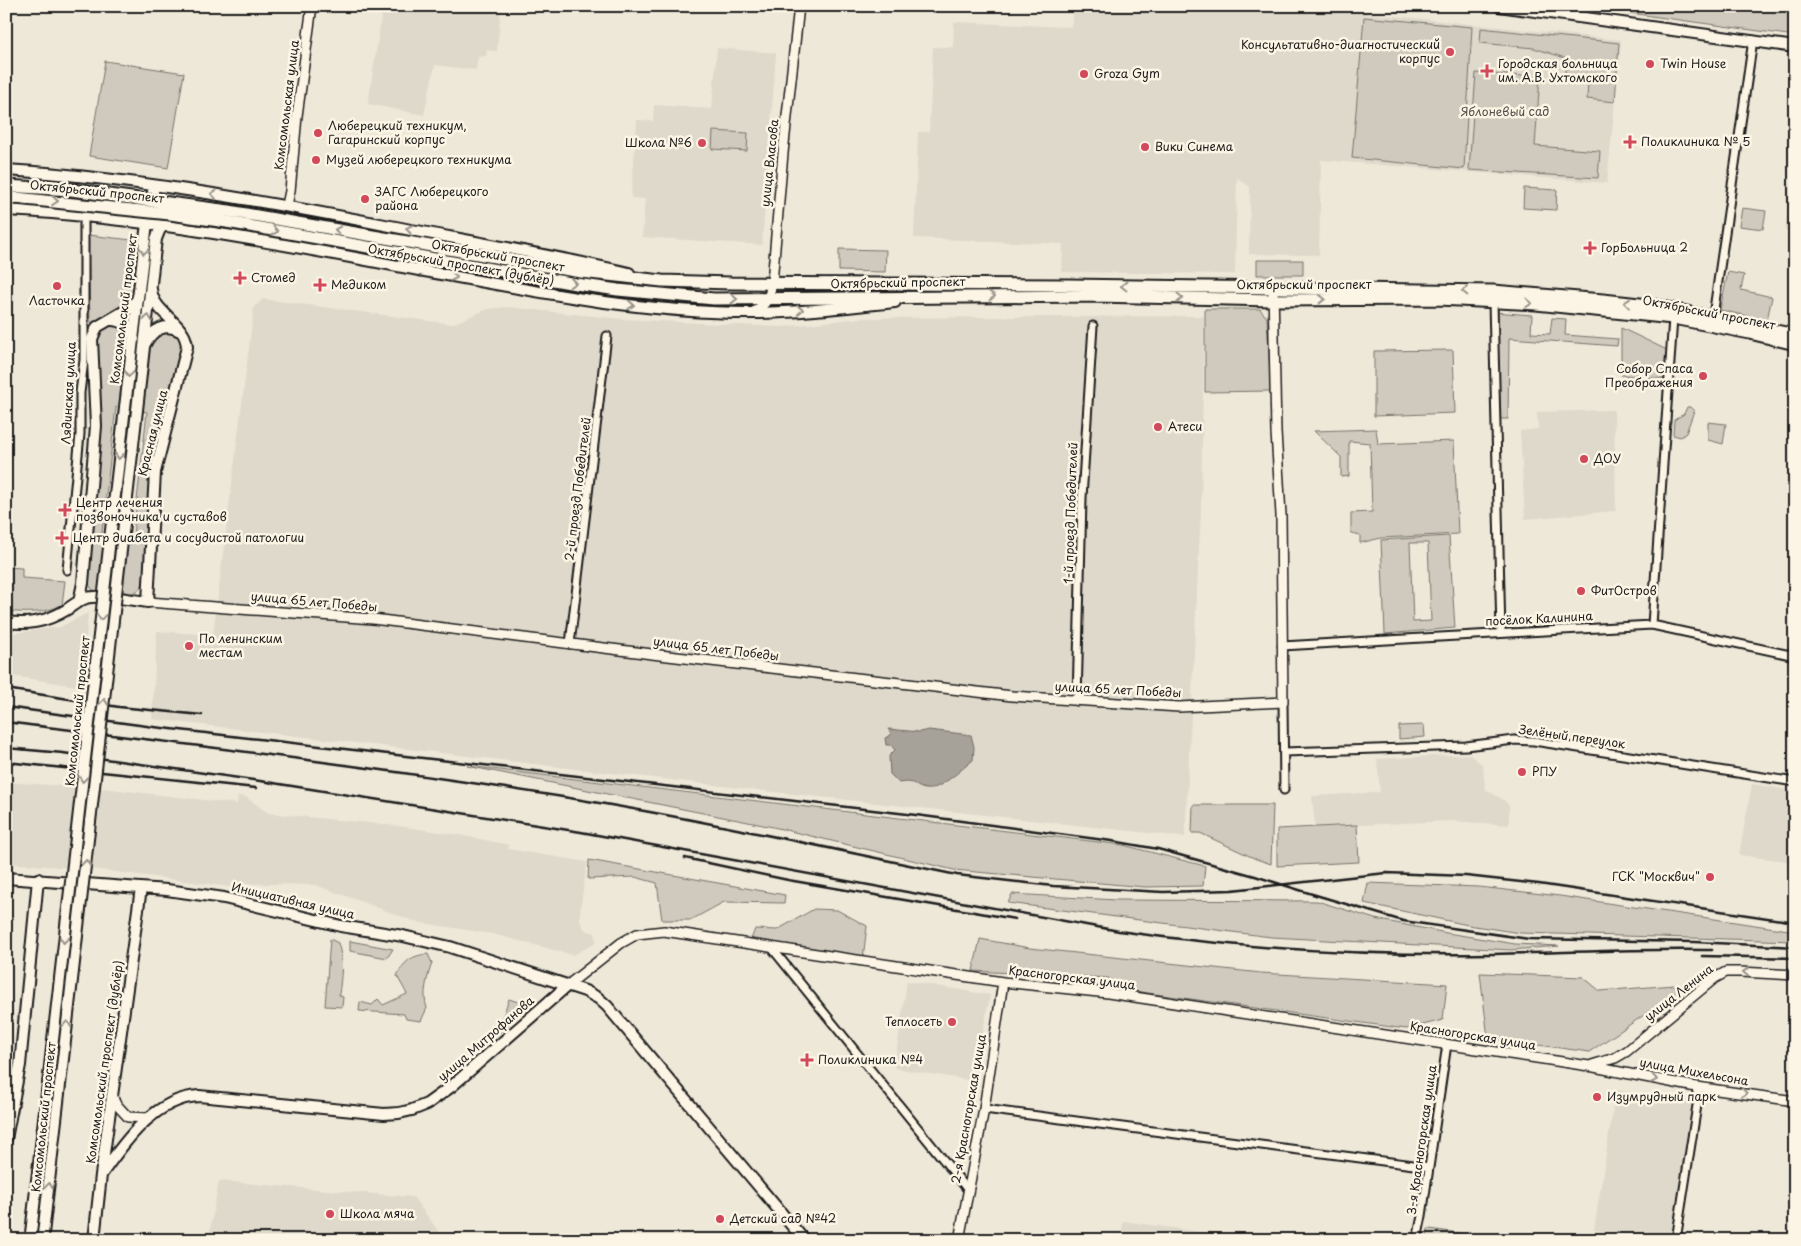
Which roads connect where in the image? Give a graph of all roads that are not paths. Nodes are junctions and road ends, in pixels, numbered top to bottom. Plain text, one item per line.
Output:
1 (312, 6) edge
2 (799, 6) edge
3 (1499, 6) edge
4 (1754, 40) junction
5 (1795, 47) edge
6 (6, 170) edge
7 (6, 186) edge
8 (154, 186) junction
9 (6, 197) edge
10 (287, 206) junction
11 (6, 210) edge
12 (84, 215) junction
13 (228, 217) junction
14 (147, 223) junction
15 (165, 225) junction
16 (662, 280) junction
17 (772, 282) junction
18 (151, 289) junction
19 (139, 292) junction
20 (1273, 294) junction
21 (943, 296) junction
22 (769, 299) junction
23 (1493, 302) junction
24 (752, 313) junction
25 (1713, 316) junction
26 (1673, 318) junction
27 (107, 320) junction
28 (1093, 326) dead end
29 (183, 333) junction
30 (1795, 335) edge
31 (607, 336) dead end
32 (134, 340) junction
33 (1795, 344) edge
34 (144, 348) junction
35 (67, 570) dead end
36 (79, 602) junction
37 (148, 602) junction
38 (6, 622) edge
39 (1652, 625) junction
40 (1501, 633) junction
41 (570, 644) junction
42 (1282, 646) junction
43 (1795, 656) edge
44 (1077, 701) junction
45 (1283, 702) junction
46 (1284, 752) junction
47 (1795, 782) edge
48 (1284, 790) dead end
49 (6, 878) edge
50 (38, 879) junction
51 (141, 888) junction
52 (771, 947) junction
53 (1795, 976) edge
54 (1003, 982) junction
55 (568, 985) junction
56 (1447, 1044) junction
57 (1626, 1051) junction
58 (1589, 1066) junction
59 (1627, 1074) junction
60 (1696, 1087) junction
61 (113, 1096) junction
62 (1795, 1100) edge
63 (984, 1109) junction
64 (150, 1118) junction
65 (6, 1138) edge
66 (1429, 1168) junction
67 (101, 1175) junction
68 (968, 1190) junction
69 (31, 1236) edge
70 (43, 1237) edge
71 (94, 1240) edge
72 (804, 1240) edge
73 (959, 1240) edge
74 (1417, 1240) edge
75 (1676, 1240) edge

1 - 10 street, Комсомольская улица
2 - 17 street, улица Власова
3 - 4 main road
4 - 5 main road
4 - 25 street
6 - 8 main road, Октябрьский проспект (дублёр)
7 - 13 main road, Октябрьский проспект, bridge
10 -> 8 main road, Октябрьский проспект (дублёр)
8 - 14 main road, Комсомольский проспект
9 -> 13 main road, Октябрьский проспект, bridge
16 -> 10 main road, Октябрьский проспект (дублёр)
11 - 12 main road, Октябрьский проспект (дублёр)
12 - 14 main road, Октябрьский проспект (дублёр)
12 - 35 street, Лядинская улица
16 -> 13 main road, Октябрьский проспект
13 -> 22 main road, Октябрьский проспект
14 - 15 main road, Октябрьский проспект (дублёр)
14 -> 19 main road, Комсомольский проспект
15 - 18 main road, Комсомольский проспект
15 -> 24 main road, Октябрьский проспект (дублёр)
16 - 17 main road, Октябрьский проспект
20 -> 17 main road, Октябрьский проспект
17 - 22 street, улица Власова
18 - 29 main road
34 -> 18 main road, Комсомольский проспект
19 - 27 main road
19 - 32 main road, Комсомольский проспект
21 -> 20 main road, Октябрьский проспект
20 -> 23 main road, Октябрьский проспект
25 -> 20 main road, Октябрьский проспект
20 - 42 street
21 - 22 main road, Октябрьский проспект
24 -> 21 main road, Октябрьский проспект (дублёр)
22 - 24 street
23 -> 26 main road, Октябрьский проспект
23 - 40 street
25 - 30 main road, Октябрьский проспект
26 - 33 main road, Октябрьский проспект
26 - 39 street
27 - 32 main road
27 - 36 main road, Лядинская улица
28 - 44 street, 1-й проезд Победителей
29 - 34 main road
29 - 37 main road, Красная улица
31 - 41 street, 2-й проезд Победителей
32 -> 69 main road, Комсомольский проспект, bridge
70 -> 34 main road, Комсомольский проспект, bridge
36 - 37 main road
36 - 38 main road
37 - 41 street, улица 65 лет Победы
39 - 40 street, посёлок Калинина
39 - 43 street, посёлок Калинина
40 - 42 street, посёлок Калинина
41 - 44 street, улица 65 лет Победы
42 - 45 street
44 - 45 street, улица 65 лет Победы
45 - 46 street
46 - 47 street, Зелёный переулок
46 - 48 street
49 - 50 main road, Инициативная улица
50 - 51 main road, Инициативная улица
50 - 65 main road
51 - 55 main road, Инициативная улица
51 - 61 main road, Комсомольский проспект (дублёр)
52 - 54 street, Красногорская улица
52 - 55 street, Красногорская улица
52 - 68 street
53 -> 57 street, улица Ленина
54 - 56 street, Красногорская улица
54 - 63 street, 2-я Красногорская улица
55 - 64 main road, улица Митрофанова
55 - 72 main road
56 - 58 street, Красногорская улица
56 - 66 street, 3-я Красногорская улица
57 - 58 street, улица Ленина
57 - 59 street
58 - 59 street, улица Михельсона
59 -> 60 street, улица Михельсона
60 -> 62 street, улица Михельсона
60 - 75 street
61 - 64 street
61 - 67 main road, Комсомольский проспект (дублёр)
63 - 66 street
63 - 68 street, 2-я Красногорская улица
64 - 67 main road, улица Митрофанова
66 - 74 street, 3-я Красногорская улица
67 - 71 main road, Комсомольский проспект (дублёр)
68 - 73 street, 2-я Красногорская улица

